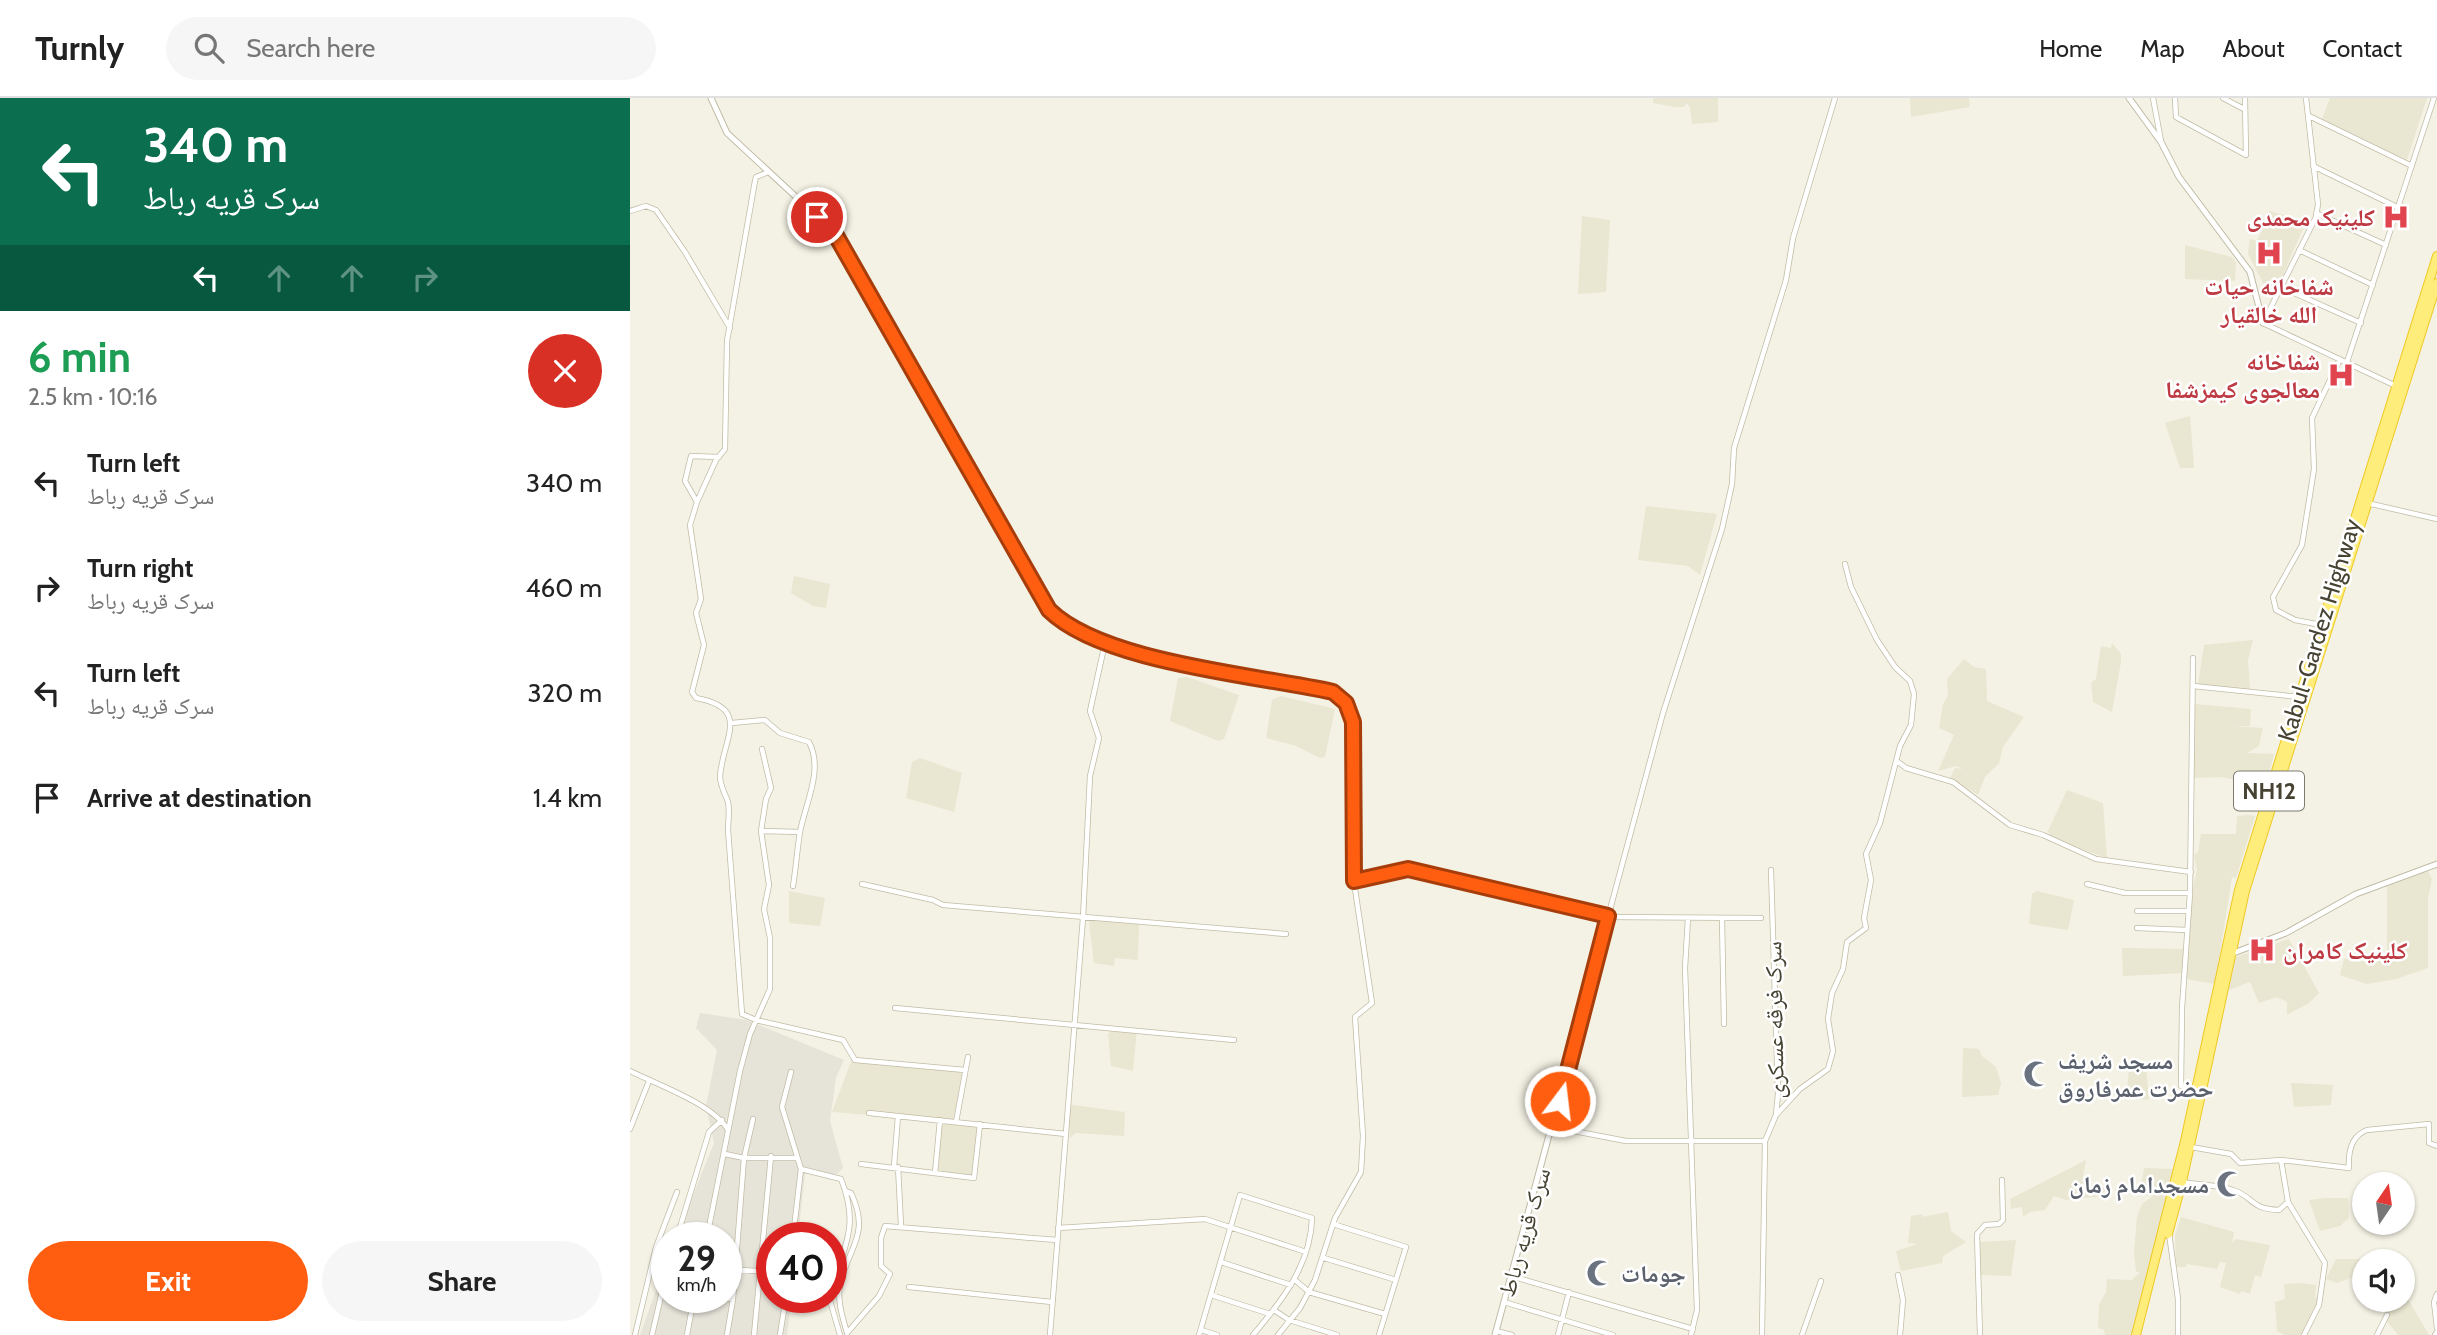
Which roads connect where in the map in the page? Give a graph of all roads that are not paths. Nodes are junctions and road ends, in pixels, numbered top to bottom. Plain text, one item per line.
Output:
1 (711, 98) edge
2 (1835, 98) edge
3 (2129, 98) edge
4 (2152, 98) edge
5 (2175, 98) edge
6 (2223, 98) edge
7 (2245, 98) edge
8 (2306, 98) edge
9 (2434, 98) edge
10 (2244, 109) junction
11 (2308, 115) junction
12 (2161, 142) junction
13 (2313, 166) junction
14 (2412, 166) junction
15 (766, 173) junction
16 (2399, 208) junction
17 (630, 211) edge
18 (2315, 213) junction
19 (2386, 245) junction
20 (2299, 250) junction
21 (2437, 256) edge
22 (2437, 283) edge
23 (2373, 285) junction
24 (2281, 287) junction
25 (2263, 323) junction
26 (2361, 323) junction
27 (730, 329) junction
28 (2340, 359) junction
29 (2347, 362) junction
30 (2400, 387) junction
31 (720, 457) junction
32 (697, 502) junction
33 (2367, 503) junction
34 (2437, 519) edge
35 (1845, 564) dead end
36 (2321, 625) junction
37 (1105, 643) junction
38 (2193, 658) dead end
39 (2193, 686) junction
40 (2299, 697) junction
41 (732, 723) junction
42 (762, 749) dead end
43 (1897, 761) junction
44 (761, 831) junction
45 (800, 832) junction
46 (2437, 864) edge
47 (1770, 870) dead end
48 (2191, 872) junction
49 (1354, 881) junction
50 (863, 884) dead end
51 (2087, 884) dead end
52 (793, 886) dead end
53 (2190, 893) junction
54 (2137, 911) dead end
55 (2189, 911) junction
56 (1608, 916) junction
57 (1083, 918) junction
58 (1688, 918) junction
59 (1723, 918) junction
60 (1761, 918) dead end
61 (2137, 928) dead end
62 (2188, 930) junction
63 (1286, 934) dead end
64 (2228, 955) junction
65 (895, 1008) dead end
66 (756, 1020) junction
67 (1724, 1024) dead end
68 (1075, 1026) junction
69 (1234, 1040) dead end
70 (968, 1057) dead end
71 (965, 1070) junction
72 (630, 1071) edge
73 (791, 1072) dead end
74 (649, 1081) junction
75 (2196, 1089) junction
76 (869, 1113) dead end
77 (1776, 1115) junction
78 (898, 1116) junction
79 (753, 1119) dead end
80 (722, 1120) junction
81 (940, 1121) junction
82 (956, 1122) junction
83 (980, 1124) junction
84 (1553, 1127) junction
85 (630, 1129) edge
86 (729, 1131) junction
87 (1067, 1134) junction
88 (1765, 1141) junction
89 (1690, 1142) junction
90 (2437, 1146) edge
91 (2190, 1147) junction
92 (725, 1154) junction
93 (771, 1156) junction
94 (744, 1158) junction
95 (796, 1158) junction
96 (2281, 1160) junction
97 (861, 1164) dead end
98 (896, 1167) junction
99 (801, 1169) junction
100 (935, 1173) junction
101 (2002, 1180) dead end
102 (2182, 1182) junction
103 (846, 1191) junction
104 (677, 1192) dead end
105 (2288, 1202) junction
106 (682, 1222) edge
107 (710, 1222) edge
108 (739, 1222) edge
109 (765, 1222) edge
110 (795, 1222) edge
111 (1333, 1224) junction
112 (901, 1225) junction
113 (1058, 1228) junction
114 (1231, 1229) junction
115 (2168, 1232) junction
116 (1057, 1240) junction
117 (847, 1246) edge
118 (1306, 1252) junction
119 (1324, 1258) junction
120 (1221, 1262) junction
121 (1898, 1275) dead end
122 (1511, 1276) junction
123 (1396, 1280) junction
124 (1821, 1281) dead end
125 (1293, 1283) junction
126 (909, 1287) dead end
127 (1309, 1292) junction
128 (1569, 1292) junction
129 (2437, 1294) edge
130 (1211, 1295) junction
131 (1052, 1302) junction
132 (1504, 1303) junction
133 (1272, 1312) junction
134 (657, 1313) edge
135 (691, 1313) edge
136 (731, 1313) edge
137 (756, 1313) edge
138 (783, 1313) edge
139 (834, 1313) edge
140 (1385, 1314) junction
141 (2387, 1315) dead end
142 (1289, 1320) junction
143 (1563, 1320) junction
144 (1200, 1332) edge
145 (1692, 1332) edge
146 (2436, 1332) edge
147 (1495, 1333) edge
148 (847, 1334) edge
149 (635, 1335) edge
150 (652, 1335) edge
151 (687, 1335) edge
152 (727, 1335) edge
153 (754, 1335) edge
154 (780, 1335) edge
155 (840, 1335) edge
156 (1050, 1335) edge
157 (1217, 1335) edge
158 (1253, 1335) edge
159 (1278, 1335) edge
160 (1336, 1335) edge
161 (1379, 1335) edge
162 (1512, 1335) edge
163 (1558, 1335) edge
164 (1614, 1335) edge
165 (1762, 1335) edge
166 (1802, 1335) edge
167 (1900, 1335) edge
168 (1980, 1335) edge
169 (2138, 1335) edge
170 (2178, 1335) edge
171 (2304, 1335) edge
172 (2377, 1335) edge

1 - 15 street
2 - 56 street
3 - 12 street
4 - 12 street
5 - 10 street
6 - 10 street
7 - 10 street
8 - 11 street
9 - 14 street
11 - 13 street
11 - 14 street
12 - 25 street
13 - 16 street
13 - 18 street
14 - 16 street
15 - 27 street
15 - 37 street
16 - 19 street
17 - 27 street
18 - 19 street
18 - 20 street
19 - 23 street
20 - 23 street
20 - 24 street
21 - 30 highway, Kabul-Gardez Highway / NH12
22 - 30 highway, Kabul-Gardez Highway / NH12
23 - 26 street
24 - 25 street
24 - 26 street
25 - 28 street
26 - 29 street
27 - 31 street
28 - 29 street
28 - 36 street
29 - 30 street
30 - 33 highway, Kabul-Gardez Highway / NH12
30 - 36 highway, Kabul-Gardez Highway / NH12
31 - 32 street
31 - 32 street
32 - 41 street
33 - 34 street
33 - 64 highway, Kabul-Gardez Highway / NH12
35 - 43 street
36 - 40 highway, Kabul-Gardez Highway / NH12
37 - 49 street
37 - 57 street
38 - 39 street
39 - 40 street
39 - 48 street
40 - 64 highway, Kabul-Gardez Highway / NH12
41 - 45 street
41 - 66 street
42 - 44 street
43 - 48 street
43 - 77 street
44 - 45 street
44 - 66 street
45 - 52 street
46 - 64 street
47 - 77 street, سرک فرقه عسکری
48 - 53 street
49 - 56 street
49 - 111 street
50 - 57 street
51 - 53 street
53 - 55 street
54 - 55 street
55 - 62 street
56 - 58 street
56 - 84 street, سرک قریه رباط
57 - 63 street
57 - 68 street
58 - 59 street
58 - 89 street
59 - 60 street
59 - 67 street
61 - 62 street
62 - 75 street
64 - 75 highway, Kabul-Gardez Highway / NH12
64 - 91 highway, Kabul-Gardez Highway / NH12
65 - 68 street
66 - 71 street
66 - 86 street
68 - 69 street
68 - 87 street
70 - 71 street
71 - 82 street
72 - 74 street
73 - 95 street
74 - 80 street
74 - 85 street
75 - 169 highway, Kabul-Gardez Highway / NH12
76 - 78 street
77 - 88 street, سرک فرقه عسکری
78 - 81 street
78 - 98 street
79 - 94 street
80 - 86 street
80 - 106 street
81 - 82 street
81 - 100 street
82 - 83 street
83 - 87 street
83 - 100 street
84 - 89 street
84 - 122 street, سرک قریه رباط
86 - 92 street
87 - 113 street
88 - 89 street
88 - 165 street, سرک فرقه عسکری
89 - 145 street
90 - 96 street
91 - 96 street
91 - 102 highway, Kabul-Gardez Highway / NH12
92 - 94 street
92 - 107 street
93 - 94 street
93 - 95 street
93 - 109 street
94 - 108 street
95 - 99 street
96 - 105 street
97 - 98 street
98 - 100 street
98 - 112 street
99 - 103 street
99 - 110 street
101 - 168 street
102 - 105 street
102 - 115 highway, Kabul-Gardez Highway / NH12
103 - 117 street
103 - 148 street
104 - 149 street
105 - 171 street
111 - 119 street
111 - 123 street
112 - 116 street
112 - 148 street
113 - 114 street
113 - 116 street
114 - 118 street
114 - 118 street
114 - 120 street
115 - 169 highway, Kabul-Gardez Highway / NH12
115 - 170 street
116 - 131 street
118 - 125 street
119 - 123 street
119 - 127 street
120 - 125 street
120 - 130 street
121 - 167 street
122 - 128 street
122 - 132 street, سرک قریه رباط
123 - 140 street
124 - 166 street
125 - 127 street
125 - 133 street
126 - 131 street
127 - 140 street
127 - 142 street
128 - 143 street
128 - 145 street
129 - 146 street
130 - 133 street
130 - 144 street
131 - 156 street
132 - 143 street
132 - 147 street, سرک قریه رباط
133 - 142 street
133 - 158 street
134 - 150 street
135 - 151 street
136 - 152 street
137 - 153 street
138 - 154 street
139 - 155 street
140 - 161 street
141 - 172 street
142 - 159 street
142 - 160 street
143 - 163 street
143 - 164 street
144 - 157 street
147 - 162 street

